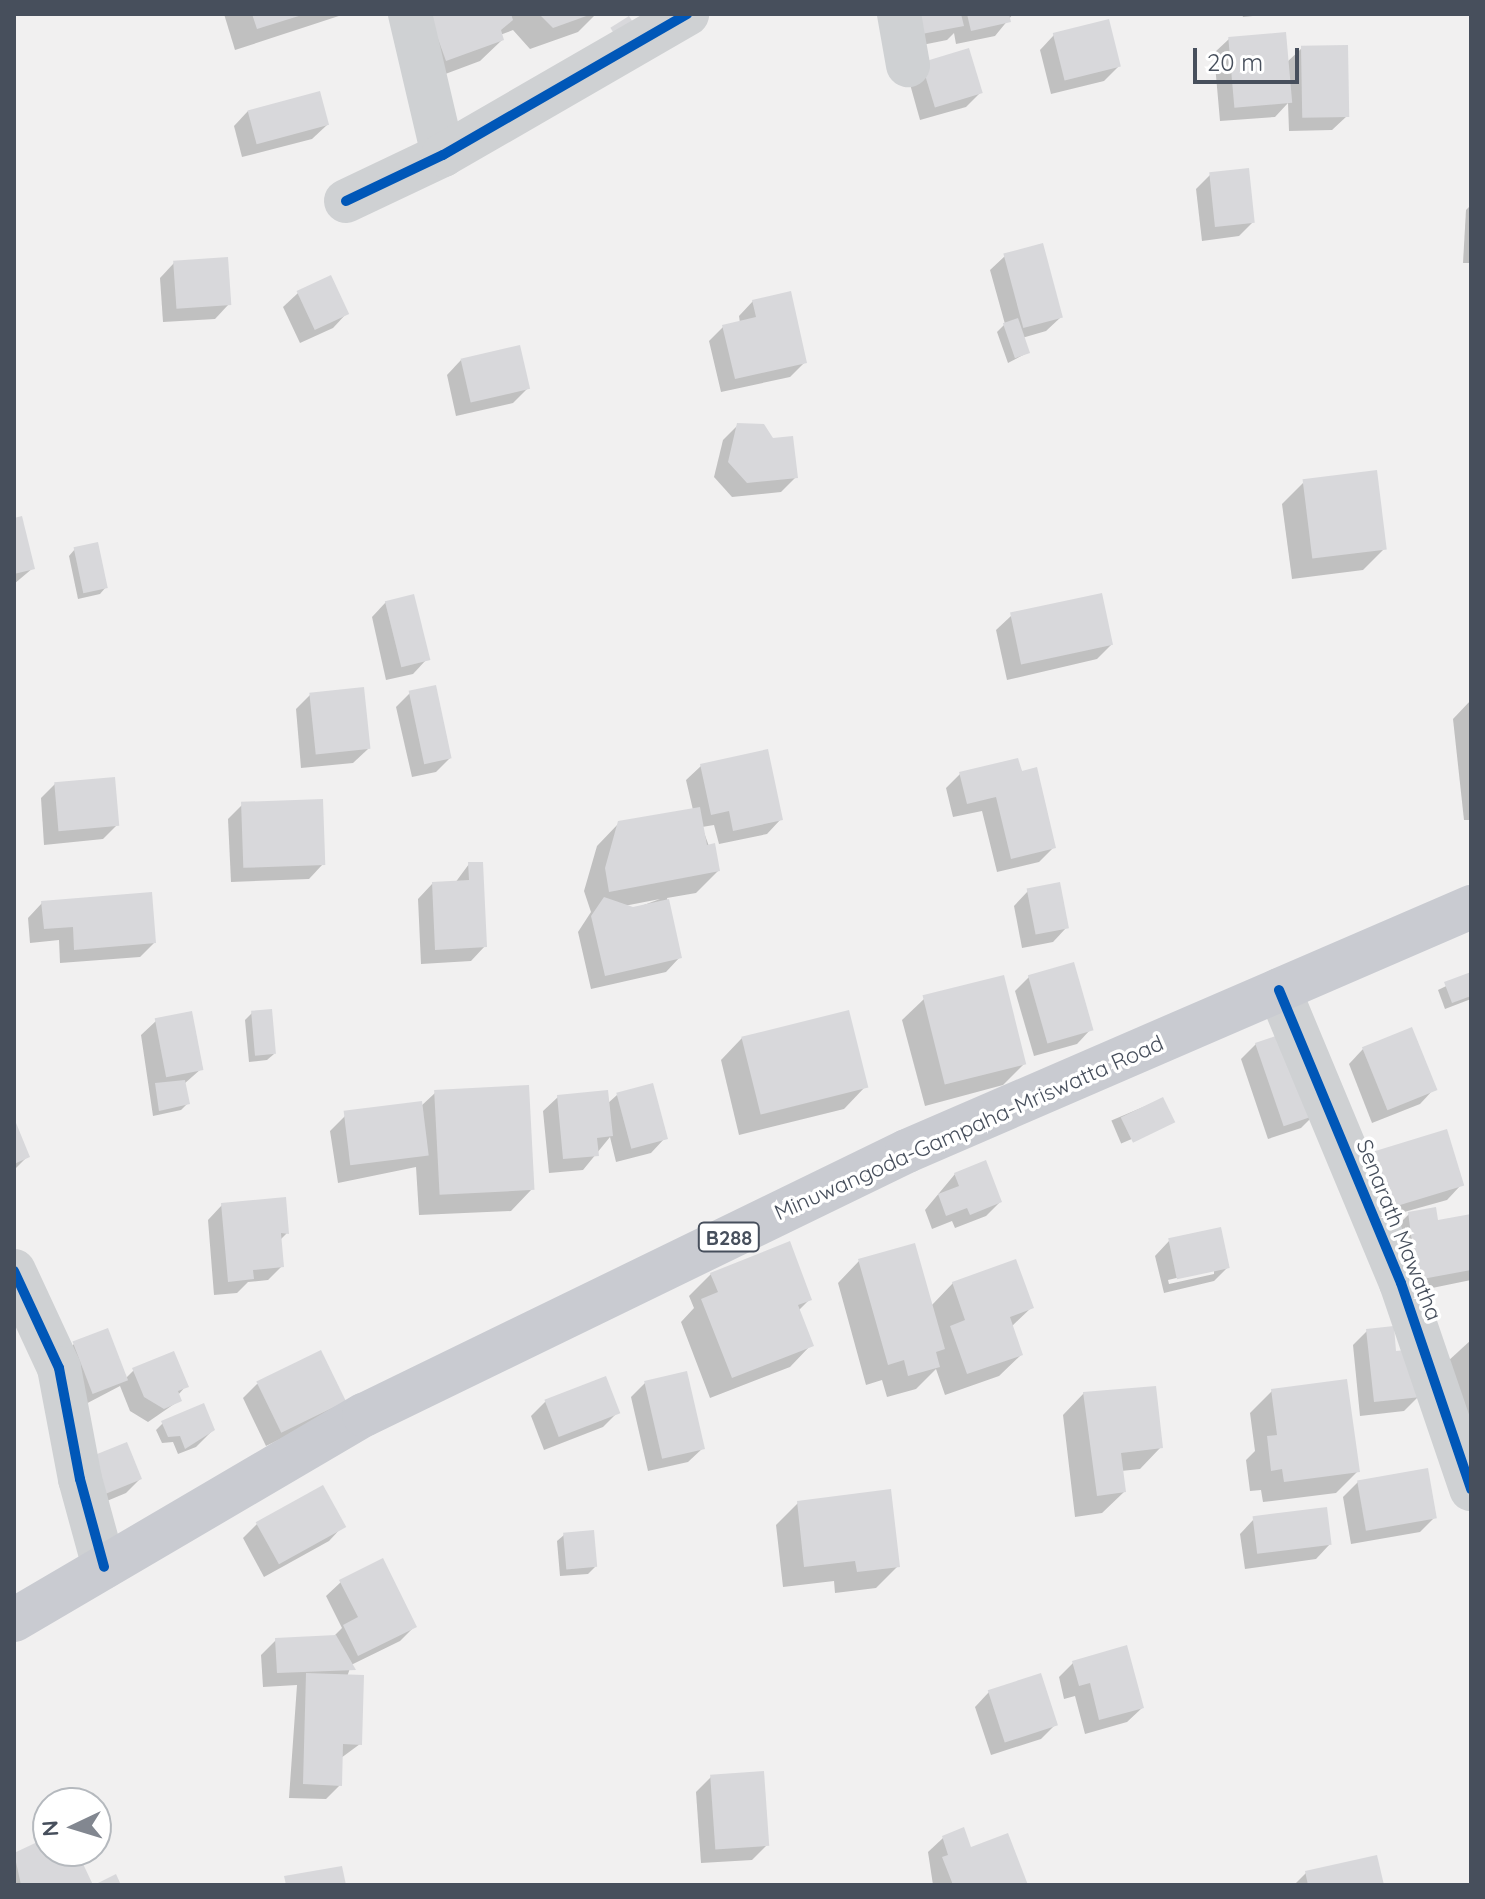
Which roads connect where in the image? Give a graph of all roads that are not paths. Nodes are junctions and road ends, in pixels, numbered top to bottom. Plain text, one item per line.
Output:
1 (410, 14) edge
2 (687, 14) edge
3 (899, 14) edge
4 (908, 65) dead end
5 (443, 155) junction
6 (346, 201) dead end
7 (1471, 907) edge
8 (1279, 990) junction
9 (14, 1271) edge
10 (1471, 1489) edge
11 (104, 1567) junction
12 (14, 1620) edge

1 - 5 street
2 - 5 street
3 - 4 street
5 - 6 street
7 - 8 main road, Minuwangoda-Gampaha-Mriswatta Road / B288
8 - 10 street, Senarath Mawatha
8 - 11 main road, Minuwangoda-Gampaha-Mriswatta Road / B288
9 - 11 street
11 - 12 main road, Minuwangoda-Gampaha-Mriswatta Road / B288

